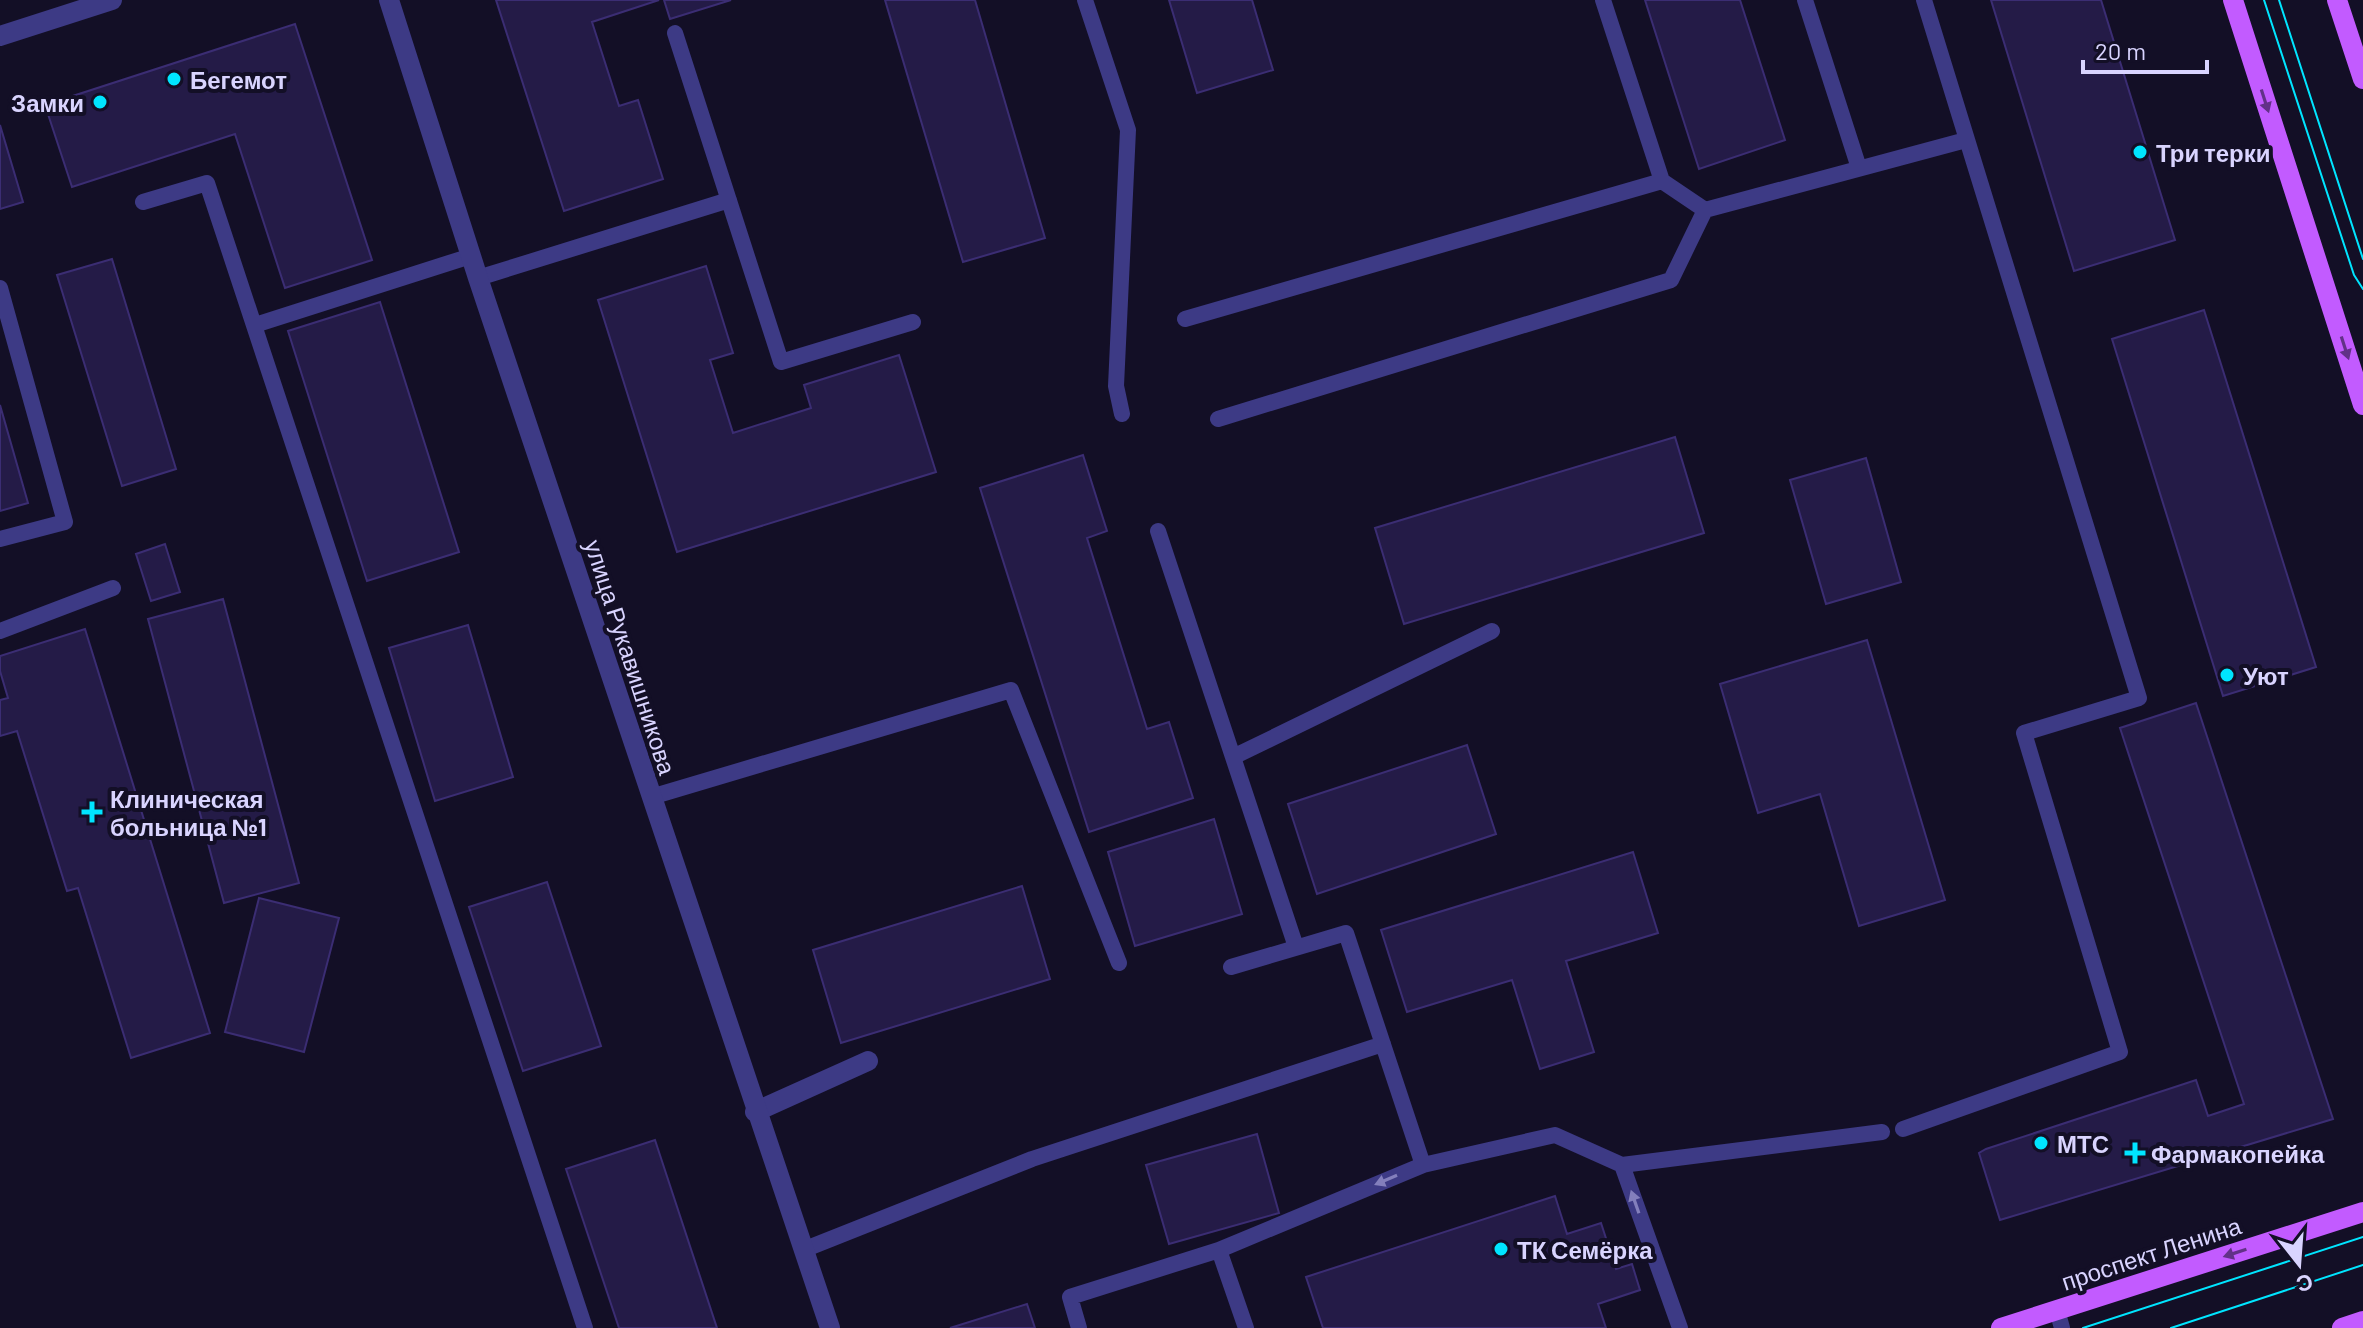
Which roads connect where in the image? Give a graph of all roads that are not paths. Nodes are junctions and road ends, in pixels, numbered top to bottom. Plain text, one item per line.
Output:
1 (112, 0) edge
2 (389, 0) edge
3 (1085, 0) edge
4 (1603, 0) edge
5 (1805, 0) edge
6 (1924, 0) edge
7 (2233, 0) edge
8 (2337, 0) edge
9 (675, 33) dead end
10 (0, 36) edge
11 (2363, 79) edge
12 (1966, 140) junction
13 (1859, 168) junction
14 (1662, 181) junction
15 (729, 200) junction
16 (143, 202) dead end
17 (1705, 210) junction
18 (471, 256) junction
19 (478, 278) junction
20 (0, 288) edge
21 (1185, 319) dead end
22 (913, 322) dead end
23 (255, 325) junction
24 (2363, 405) edge
25 (1122, 414) dead end
26 (1218, 419) dead end
27 (1158, 531) dead end
28 (0, 539) edge
29 (113, 588) dead end
30 (0, 631) edge
31 (1492, 631) dead end
32 (1233, 757) junction
33 (651, 797) junction
34 (1296, 947) junction
35 (1119, 963) dead end
36 (1231, 967) dead end
37 (1383, 1044) junction
38 (868, 1061) dead end
39 (755, 1112) junction
40 (1903, 1129) dead end
41 (1882, 1132) dead end
42 (1423, 1165) junction
43 (1622, 1165) junction
44 (2363, 1212) edge
45 (803, 1250) junction
46 (1219, 1250) junction
47 (2059, 1319) edge
48 (2363, 1321) edge
49 (585, 1328) edge
50 (830, 1328) edge
51 (1079, 1328) edge
52 (1246, 1328) edge
53 (1680, 1328) edge
54 (2001, 1328) edge
55 (2342, 1328) edge

1 - 10 street
2 - 18 street, улица Рукавишникова
3 - 25 lane
4 - 14 lane
5 - 13 lane
6 - 12 lane
7 -> 24 main road
8 - 11 main road
9 - 15 lane
12 - 13 lane
12 - 40 lane
13 - 17 lane
14 - 17 lane
14 - 21 lane
15 - 19 lane
15 - 22 lane
16 - 23 lane
17 - 26 lane
18 - 19 street, улица Рукавишникова
18 - 23 lane
19 - 33 street, улица Рукавишникова
20 - 28 lane
23 - 49 lane
27 - 32 lane
29 - 30 lane
31 - 32 lane
32 - 34 lane
33 - 35 lane
33 - 39 street, улица Рукавишникова
34 - 36 lane
34 - 37 lane
37 - 42 lane
37 - 45 lane
38 - 39 street
39 - 45 street, улица Рукавишникова
41 - 43 lane
42 - 43 lane
42 -> 46 lane
53 -> 43 lane
44 -> 47 main road, проспект Ленина
45 - 50 street, улица Рукавишникова
46 - 51 lane
46 - 52 lane
47 - 54 main road, проспект Ленина
48 - 55 main road

